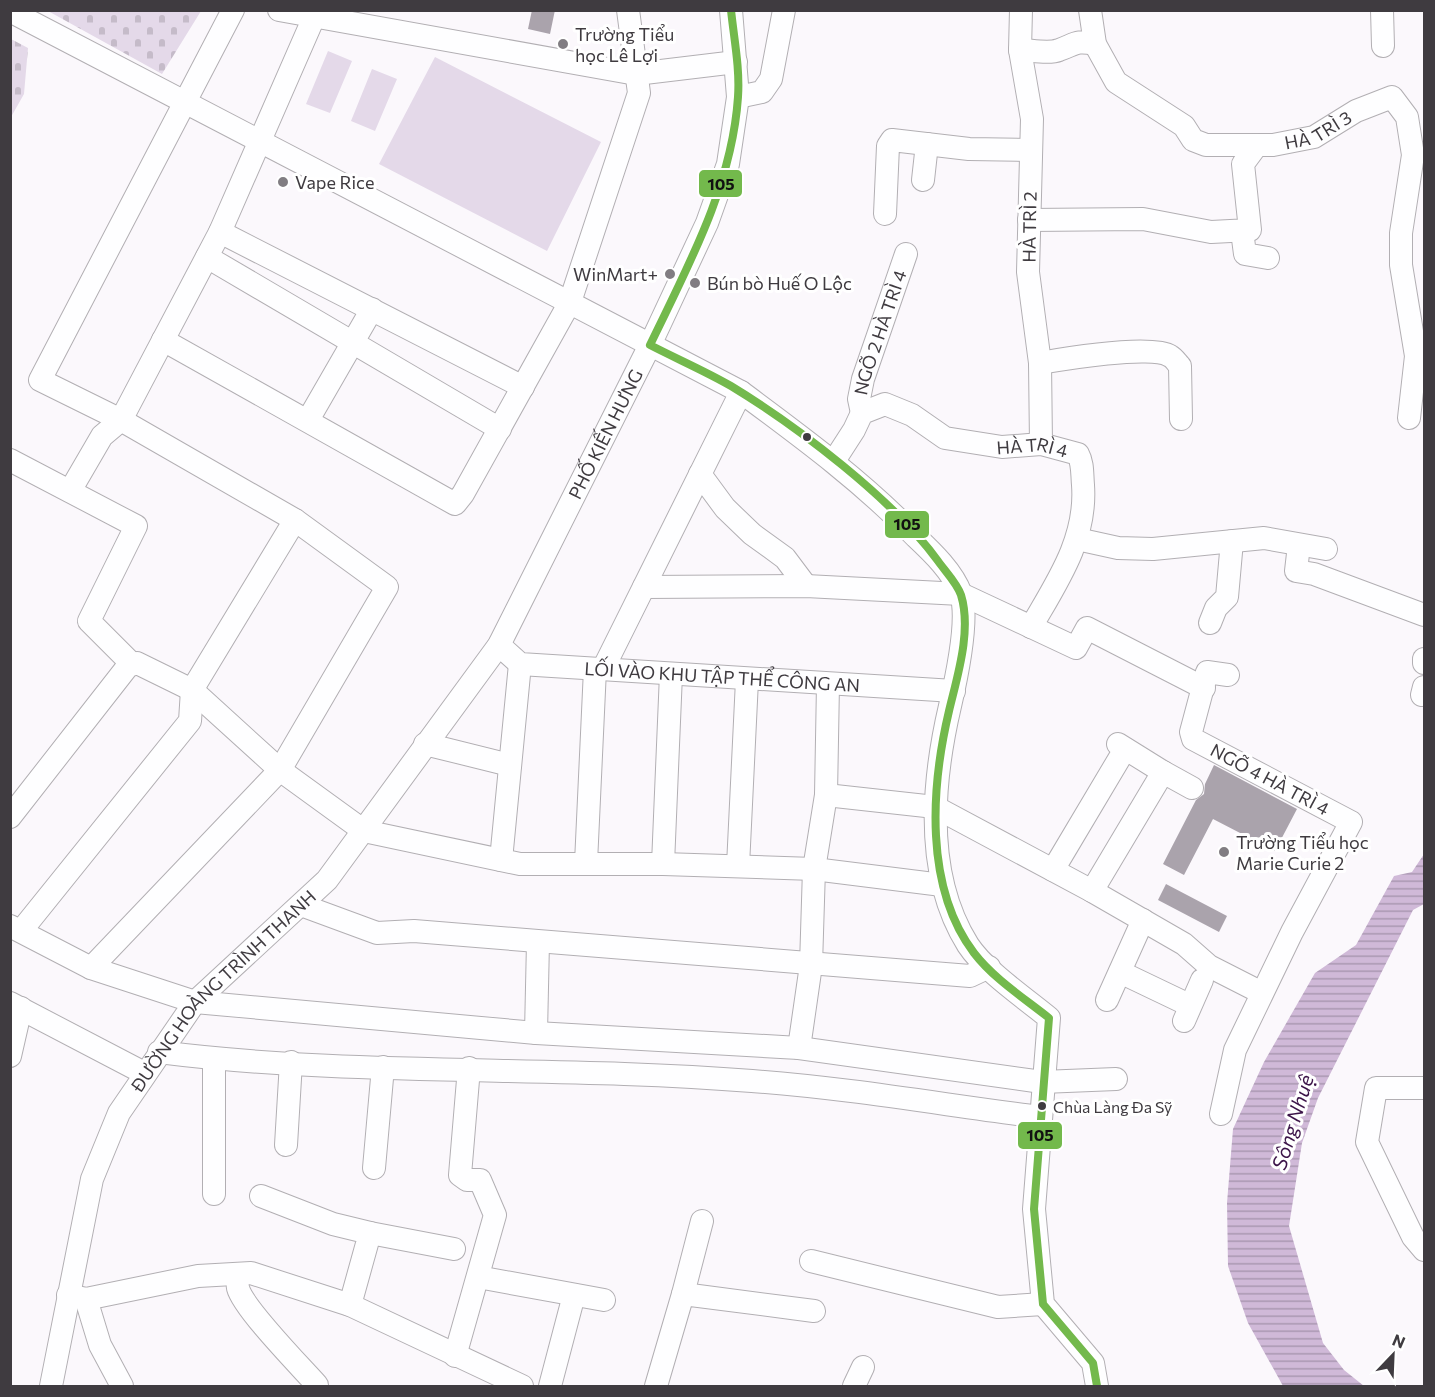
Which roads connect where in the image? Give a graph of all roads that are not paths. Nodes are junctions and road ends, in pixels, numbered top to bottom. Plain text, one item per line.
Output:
1 (233, 10) edge
2 (279, 10) edge
3 (628, 10) edge
4 (730, 10) edge
5 (784, 10) edge
6 (1021, 10) edge
7 (1090, 10) edge
8 (1382, 10) edge
9 (10, 11) edge
10 (314, 17) junction
11 (1095, 44) junction
12 (1383, 46) dead end
13 (1020, 50) junction
14 (736, 62) junction
15 (636, 74) junction
16 (738, 97) junction
17 (185, 101) junction
18 (262, 141) junction
19 (927, 144) junction
20 (1257, 145) junction
21 (1031, 150) junction
22 (923, 180) dead end
23 (885, 214) dead end
24 (1029, 220) junction
25 (1242, 231) junction
26 (220, 232) junction
27 (906, 254) dead end
28 (207, 257) junction
29 (1268, 258) dead end
30 (570, 302) junction
31 (372, 309) junction
32 (164, 340) junction
33 (354, 342) junction
34 (650, 345) junction
35 (1040, 363) junction
36 (1420, 376) edge
37 (523, 387) junction
38 (741, 392) junction
39 (862, 413) junction
40 (1409, 418) dead end
41 (1181, 419) dead end
42 (121, 420) junction
43 (308, 420) junction
44 (500, 429) junction
45 (1041, 444) junction
46 (10, 460) edge
47 (834, 460) junction
48 (700, 474) junction
49 (70, 491) junction
50 (295, 520) junction
51 (1077, 539) junction
52 (1232, 541) junction
53 (1299, 545) junction
54 (1326, 549) dead end
55 (644, 586) junction
56 (806, 586) junction
57 (961, 594) junction
58 (1425, 615) edge
59 (1210, 623) dead end
60 (1031, 627) junction
61 (499, 645) junction
62 (131, 663) junction
63 (520, 664) junction
64 (599, 669) junction
65 (671, 674) junction
66 (1228, 675) dead end
67 (747, 680) junction
68 (828, 684) junction
69 (1204, 688) junction
70 (192, 690) junction
71 (954, 691) junction
72 (424, 744) junction
73 (510, 765) junction
74 (280, 770) junction
75 (1163, 772) junction
76 (1192, 788) dead end
77 (826, 795) junction
78 (935, 807) junction
79 (10, 817) edge
80 (364, 831) junction
81 (501, 860) junction
82 (586, 863) junction
83 (663, 864) junction
84 (738, 866) junction
85 (814, 869) junction
86 (1053, 870) junction
87 (942, 885) junction
88 (1092, 891) junction
89 (301, 905) junction
90 (1143, 920) junction
91 (16, 928) edge
92 (538, 942) junction
93 (811, 965) junction
94 (988, 967) junction
95 (91, 968) junction
96 (1120, 972) junction
97 (1202, 980) dead end
98 (1262, 993) junction
99 (1107, 1000) dead end
100 (195, 1002) junction
101 (16, 1005) edge
102 (536, 1033) junction
103 (799, 1048) junction
104 (159, 1052) junction
105 (10, 1056) edge
106 (214, 1059) junction
107 (291, 1062) junction
108 (383, 1067) junction
109 (469, 1068) junction
110 (144, 1073) junction
111 (1116, 1079) dead end
112 (1042, 1082) junction
113 (1425, 1088) edge
114 (1221, 1114) dead end
115 (1040, 1117) junction
116 (286, 1145) dead end
117 (374, 1168) dead end
118 (214, 1194) dead end
119 (261, 1196) dead end
120 (702, 1221) dead end
121 (370, 1233) junction
122 (454, 1249) dead end
123 (1425, 1250) edge
124 (811, 1261) dead end
125 (238, 1274) junction
126 (478, 1277) junction
127 (684, 1294) junction
128 (574, 1295) junction
129 (77, 1297) junction
130 (604, 1300) dead end
131 (1043, 1304) junction
132 (350, 1305) junction
133 (814, 1311) dead end
134 (455, 1356) junction
135 (317, 1385) dead end
136 (51, 1386) edge
137 (122, 1386) edge
138 (522, 1386) edge
139 (550, 1386) edge
140 (656, 1386) edge
141 (1097, 1386) edge

1 - 17 street
2 - 10 street
3 - 15 street
4 - 14 street, PHỐ KIẾN HƯNG
5 - 16 street
6 - 13 street, HÀ TRÌ 2
7 - 11 street
8 - 12 street
9 - 17 street
10 - 15 street
10 - 18 street
11 - 13 street
11 - 20 street
13 - 21 street, HÀ TRÌ 2
14 - 15 street
14 - 16 street, PHỐ KIẾN HƯNG
15 - 30 street
16 - 34 street, PHỐ KIẾN HƯNG
17 - 18 street
17 - 42 street
18 - 26 street
18 - 30 street
19 - 21 street
19 - 22 street
19 - 23 street
20 - 25 street, HÀ TRÌ 3
20 - 36 street, HÀ TRÌ 3
21 - 24 street, HÀ TRÌ 2
24 - 25 street
24 - 35 street, HÀ TRÌ 2
25 - 29 street
26 - 28 street
26 - 31 street
27 - 39 street, NGÕ 2 HÀ TRÌ 4
28 - 32 street
28 - 33 street
30 - 34 street
30 - 37 street
31 - 33 street
31 - 37 street
32 - 42 street
32 - 43 street
33 - 43 street
33 - 44 street
34 - 38 street
34 - 61 street, PHỐ KIẾN HƯNG
35 - 41 street
35 - 45 street, HÀ TRÌ 2
36 - 40 street
37 - 44 street
38 - 47 street
38 - 48 street
39 - 45 street, HÀ TRÌ 4
39 - 47 street
42 - 49 street
42 - 50 street
43 - 44 street
45 - 51 street, HÀ TRÌ 4
46 - 49 street
47 - 57 street
48 - 55 street
48 - 56 street
49 - 62 street
50 - 70 street
50 - 74 street
51 - 52 street
51 - 60 street, HÀ TRÌ 4
52 - 53 street
52 - 59 street
53 - 54 street
53 - 58 street
55 - 56 street
55 - 64 street
56 - 57 street
57 - 60 street
57 - 71 street
60 - 69 street
61 - 63 street
61 - 72 street, ĐƯỜNG HOÀNG TRÌNH THANH
62 - 70 street
62 - 79 street
63 - 64 street, LỐI VÀO KHU TẬP THỂ CÔNG AN
63 - 73 street
64 - 65 street, LỐI VÀO KHU TẬP THỂ CÔNG AN
64 - 82 street
65 - 67 street, LỐI VÀO KHU TẬP THỂ CÔNG AN
65 - 83 street
66 - 69 street
67 - 68 street, LỐI VÀO KHU TẬP THỂ CÔNG AN
67 - 84 street
68 - 71 street, LỐI VÀO KHU TẬP THỂ CÔNG AN
68 - 77 street
69 - 98 street, NGÕ 4 HÀ TRÌ 4
70 - 74 street
70 - 91 street
71 - 78 street
72 - 73 street
72 - 80 street, ĐƯỜNG HOÀNG TRÌNH THANH
73 - 81 street
74 - 80 street
74 - 95 street
75 - 76 street
75 - 86 street
75 - 88 street
77 - 78 street
77 - 85 street
78 - 86 street
78 - 87 street
80 - 81 street
80 - 89 street, ĐƯỜNG HOÀNG TRÌNH THANH
81 - 82 street
82 - 83 street
83 - 84 street
84 - 85 street
85 - 87 street
85 - 93 street
86 - 88 street
87 - 94 street
88 - 90 street
89 - 92 street
89 - 100 street, ĐƯỜNG HOÀNG TRÌNH THANH
90 - 96 street
90 - 98 street
91 - 95 street
92 - 93 street
92 - 102 street
93 - 94 street
93 - 103 street
94 - 112 street
95 - 100 street
96 - 97 street
96 - 99 street
98 - 114 street
100 - 102 street
100 - 104 street, ĐƯỜNG HOÀNG TRÌNH THANH
101 - 105 street
101 - 110 street
102 - 103 street
103 - 112 street
104 - 106 street
104 - 110 street, ĐƯỜNG HOÀNG TRÌNH THANH
106 - 107 street
106 - 118 street
107 - 108 street
107 - 116 street
108 - 109 street
108 - 117 street
109 - 115 street
109 - 126 street
110 - 129 street, ĐƯỜNG HOÀNG TRÌNH THANH
111 - 112 street
112 - 115 street
113 - 123 street
115 - 131 street
119 - 121 street
120 - 127 street
121 - 122 street
121 - 132 street
124 - 131 street
125 - 129 street
125 - 132 street
125 - 135 street
126 - 128 street
126 - 134 street
127 - 133 street
127 - 140 street
128 - 130 street
128 - 139 street
129 - 136 street, ĐƯỜNG HOÀNG TRÌNH THANH
129 - 137 street
131 - 141 street
132 - 134 street
134 - 138 street

